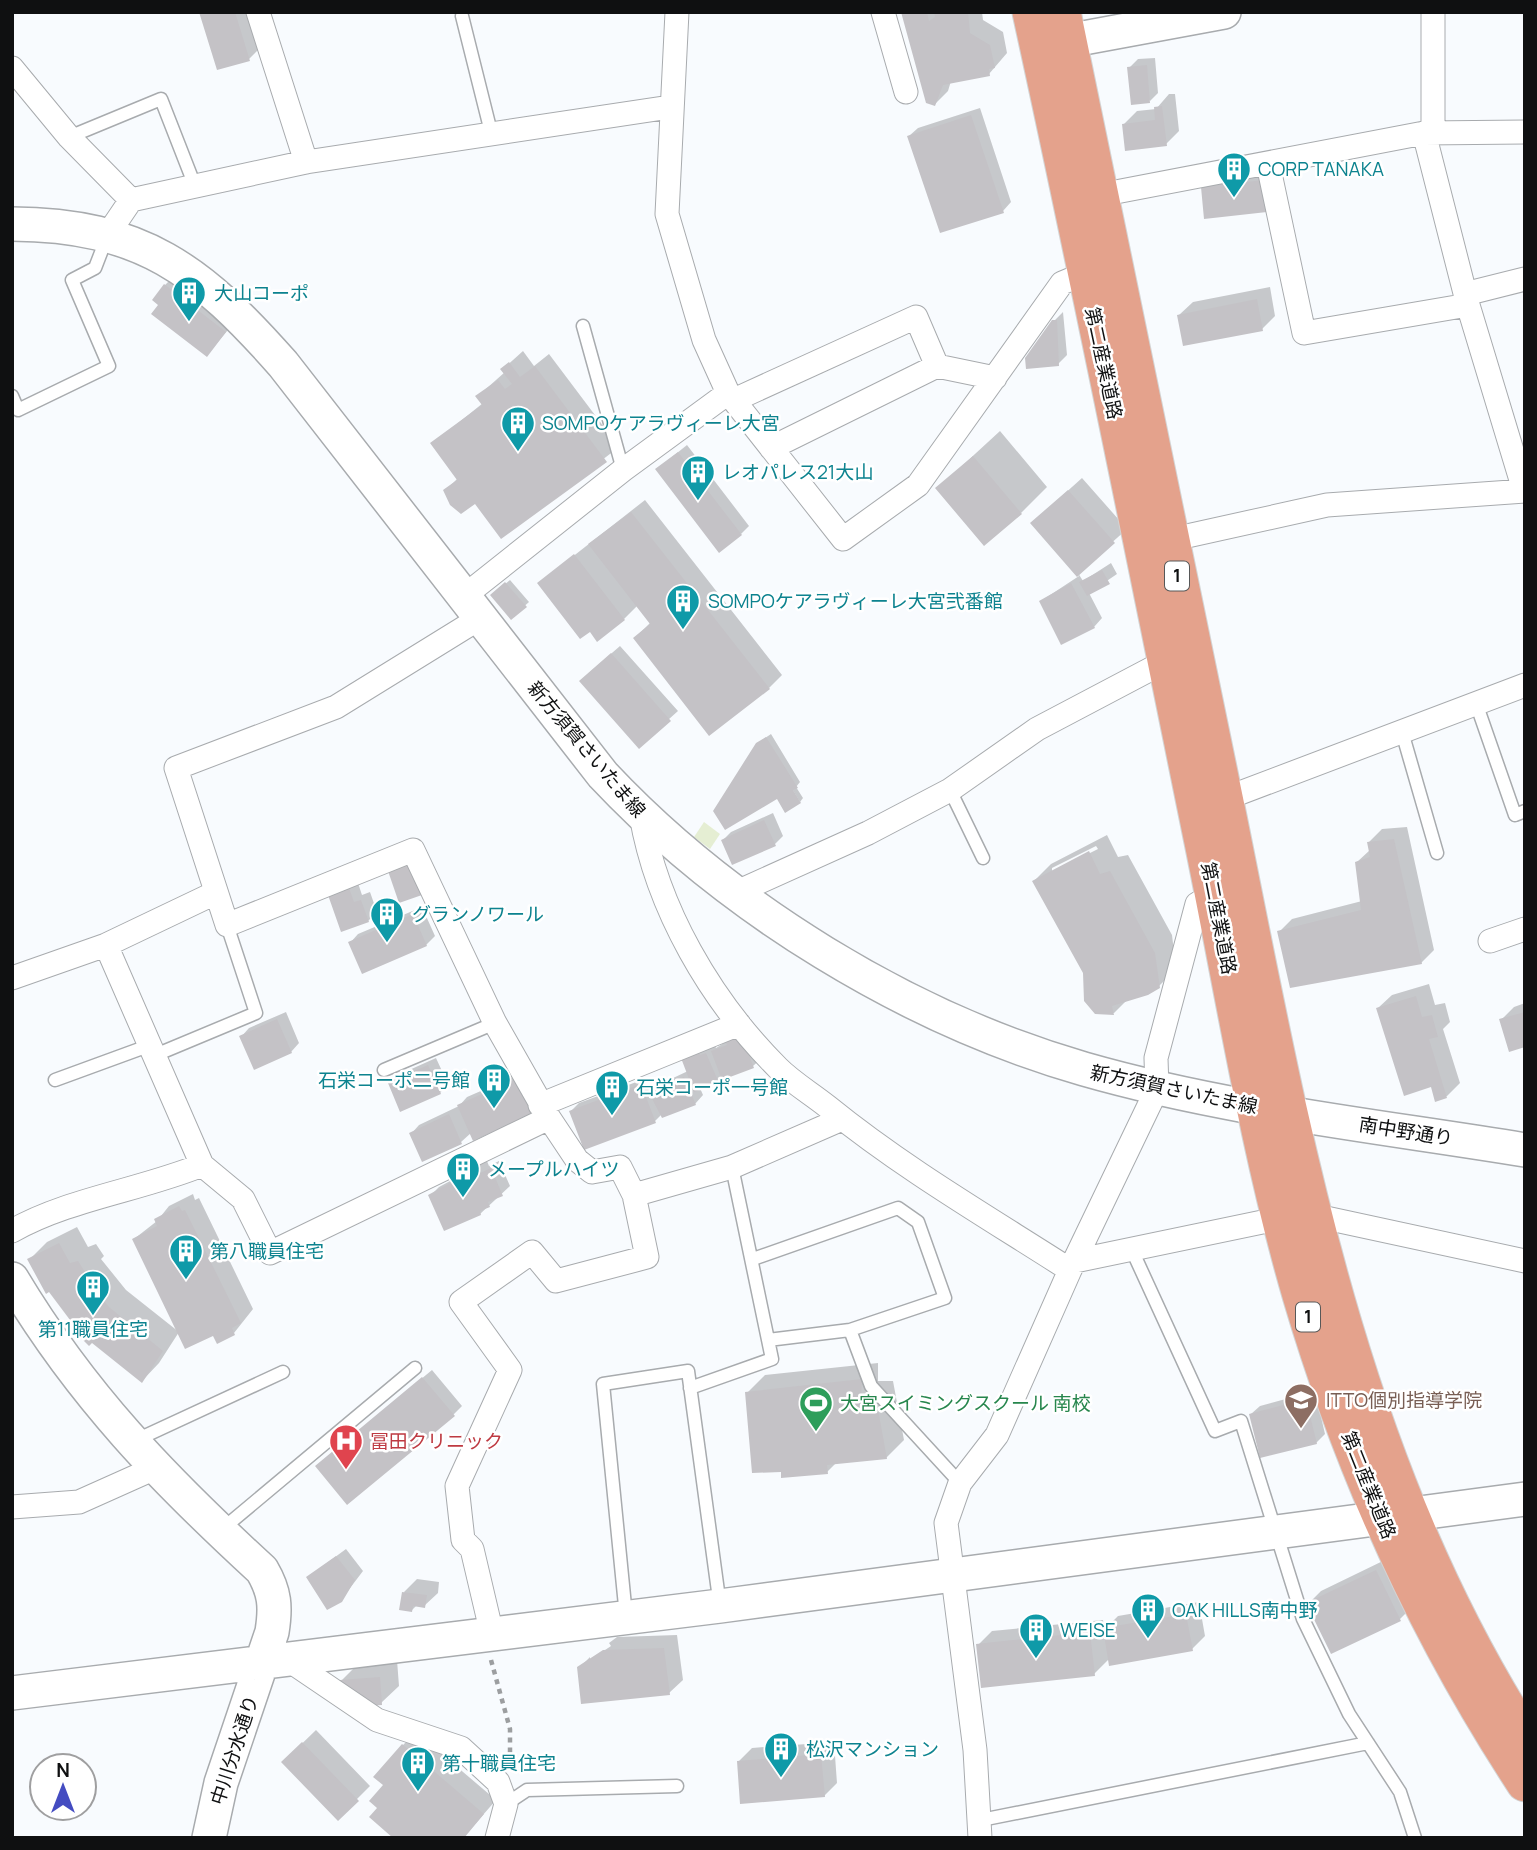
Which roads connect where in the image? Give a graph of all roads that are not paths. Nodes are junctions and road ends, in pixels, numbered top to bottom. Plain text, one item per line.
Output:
1 (258, 12) edge
2 (677, 12) edge
3 (883, 12) edge
4 (1224, 12) edge
5 (1433, 12) edge
6 (462, 16) dead end
7 (1050, 28) edge
8 (16, 80) edge
9 (906, 92) dead end
10 (670, 107) junction
11 (491, 132) junction
12 (1525, 132) edge
13 (1429, 133) junction
14 (69, 137) junction
15 (306, 162) junction
16 (1268, 164) junction
17 (195, 186) junction
18 (1100, 195) junction
19 (131, 200) junction
20 (12, 224) edge
21 (108, 234) junction
22 (1086, 273) junction
23 (1525, 279) edge
24 (1467, 299) junction
25 (583, 326) dead end
26 (937, 366) junction
27 (995, 378) junction
28 (12, 396) edge
29 (731, 396) junction
30 (771, 448) junction
31 (623, 470) junction
32 (1524, 491) edge
33 (1169, 540) junction
34 (471, 608) junction
35 (1166, 661) junction
36 (1525, 685) edge
37 (1476, 703) junction
38 (1402, 732) junction
39 (950, 790) junction
40 (1224, 799) junction
41 (1525, 811) edge
42 (641, 815) junction
43 (1437, 853) dead end
44 (983, 858) dead end
45 (215, 893) junction
46 (735, 893) junction
47 (1214, 894) junction
48 (227, 925) junction
49 (1525, 929) edge
50 (1490, 941) dead end
51 (106, 944) junction
52 (12, 978) edge
53 (495, 1023) junction
54 (739, 1024) junction
55 (151, 1051) junction
56 (384, 1070) dead end
57 (55, 1080) dead end
58 (1157, 1088) junction
59 (1273, 1109) junction
60 (545, 1111) junction
61 (842, 1119) junction
62 (1525, 1150) edge
63 (202, 1165) junction
64 (732, 1167) junction
65 (635, 1195) junction
66 (1297, 1217) junction
67 (12, 1231) edge
68 (1131, 1248) junction
69 (753, 1259) junction
70 (1525, 1261) edge
71 (1072, 1266) junction
72 (12, 1279) edge
73 (850, 1331) junction
74 (768, 1340) junction
75 (415, 1368) dead end
76 (283, 1372) dead end
77 (690, 1388) junction
78 (130, 1443) junction
79 (155, 1468) junction
80 (960, 1483) junction
81 (1525, 1499) edge
82 (12, 1507) edge
83 (1396, 1518) junction
84 (220, 1531) junction
85 (1276, 1534) junction
86 (952, 1574) junction
87 (720, 1606) junction
88 (626, 1618) junction
89 (489, 1635) junction
90 (275, 1661) junction
91 (12, 1693) edge
92 (1525, 1737) edge
93 (1367, 1743) junction
94 (1525, 1783) edge
95 (677, 1786) dead end
96 (508, 1802) junction
97 (981, 1829) edge
98 (209, 1838) edge
99 (497, 1838) edge
100 (1415, 1838) edge

1 - 15 street
2 - 10 street
3 - 9 street
4 - 7 street
5 - 13 street
6 - 11 lane
7 - 18 main road, 第二産業道路 / 1
7 - 22 main road, 第二産業道路 / 1
8 - 14 street
10 - 11 street
10 - 29 street
11 - 15 street
12 - 13 street
13 - 16 street
13 - 24 street
14 - 17 lane
14 - 19 street
15 - 17 street
16 - 18 street
16 - 24 street
17 - 19 street
18 - 33 main road, 第二産業道路 / 1
19 - 21 street
20 - 21 street, 新方須賀さいたま線
21 - 28 lane
21 - 34 street, 新方須賀さいたま線
22 - 27 street
22 - 35 main road, 第二産業道路 / 1
23 - 24 street
24 - 32 street
25 - 31 lane
26 - 27 street
26 - 29 street
26 - 30 street
27 - 30 street
29 - 30 street
29 - 31 street
31 - 34 street
32 - 33 street
33 - 40 main road, 第二産業道路 / 1
34 - 42 street, 新方須賀さいたま線
34 - 45 street
35 - 39 street
35 - 47 main road, 第二産業道路 / 1
36 - 37 street
37 - 38 street
37 - 41 lane
38 - 40 street
38 - 43 lane
39 - 44 lane
39 - 46 street
40 - 59 main road, 第二産業道路 / 1
42 - 46 street, 新方須賀さいたま線
42 - 54 street
45 - 48 street
45 - 51 street
46 - 58 street, 新方須賀さいたま線
47 - 58 street
47 - 59 main road, 第二産業道路 / 1
48 - 53 street
48 - 55 lane
49 - 50 street
51 - 52 street
51 - 55 street
53 - 56 lane
53 - 60 street
54 - 60 street
54 - 61 street
55 - 57 lane
55 - 63 street
58 - 59 street, 新方須賀さいたま線
58 - 71 street
59 - 62 street, 南中野通り
59 - 66 main road, 第二産業道路 / 1
60 - 63 street
60 - 65 street
61 - 64 street
61 - 71 street
63 - 67 street
64 - 65 street
64 - 69 lane
65 - 89 street
66 - 68 street
66 - 70 street
66 - 83 main road, 第二産業道路 / 1
68 - 71 street
68 - 85 lane
69 - 73 lane
69 - 74 lane
71 - 80 street
72 - 78 street, 中川分水通り
73 - 74 lane
73 - 80 lane
74 - 77 lane
75 - 84 lane
76 - 78 lane
77 - 87 lane
77 - 88 lane
78 - 79 street, 中川分水通り
79 - 82 street
79 - 84 street, 中川分水通り
80 - 86 street
81 - 83 street
83 - 85 street
83 - 92 main road, 第二産業道路 / 1
83 - 94 main road, 第二産業道路 / 1
84 - 90 street, 中川分水通り
85 - 86 street
85 - 93 lane
86 - 87 street
86 - 97 street
87 - 88 street
88 - 89 street
89 - 90 street
90 - 91 street
90 - 96 street
90 - 98 street, 中川分水通り
93 - 97 lane
93 - 100 lane
95 - 96 lane
96 - 99 street

